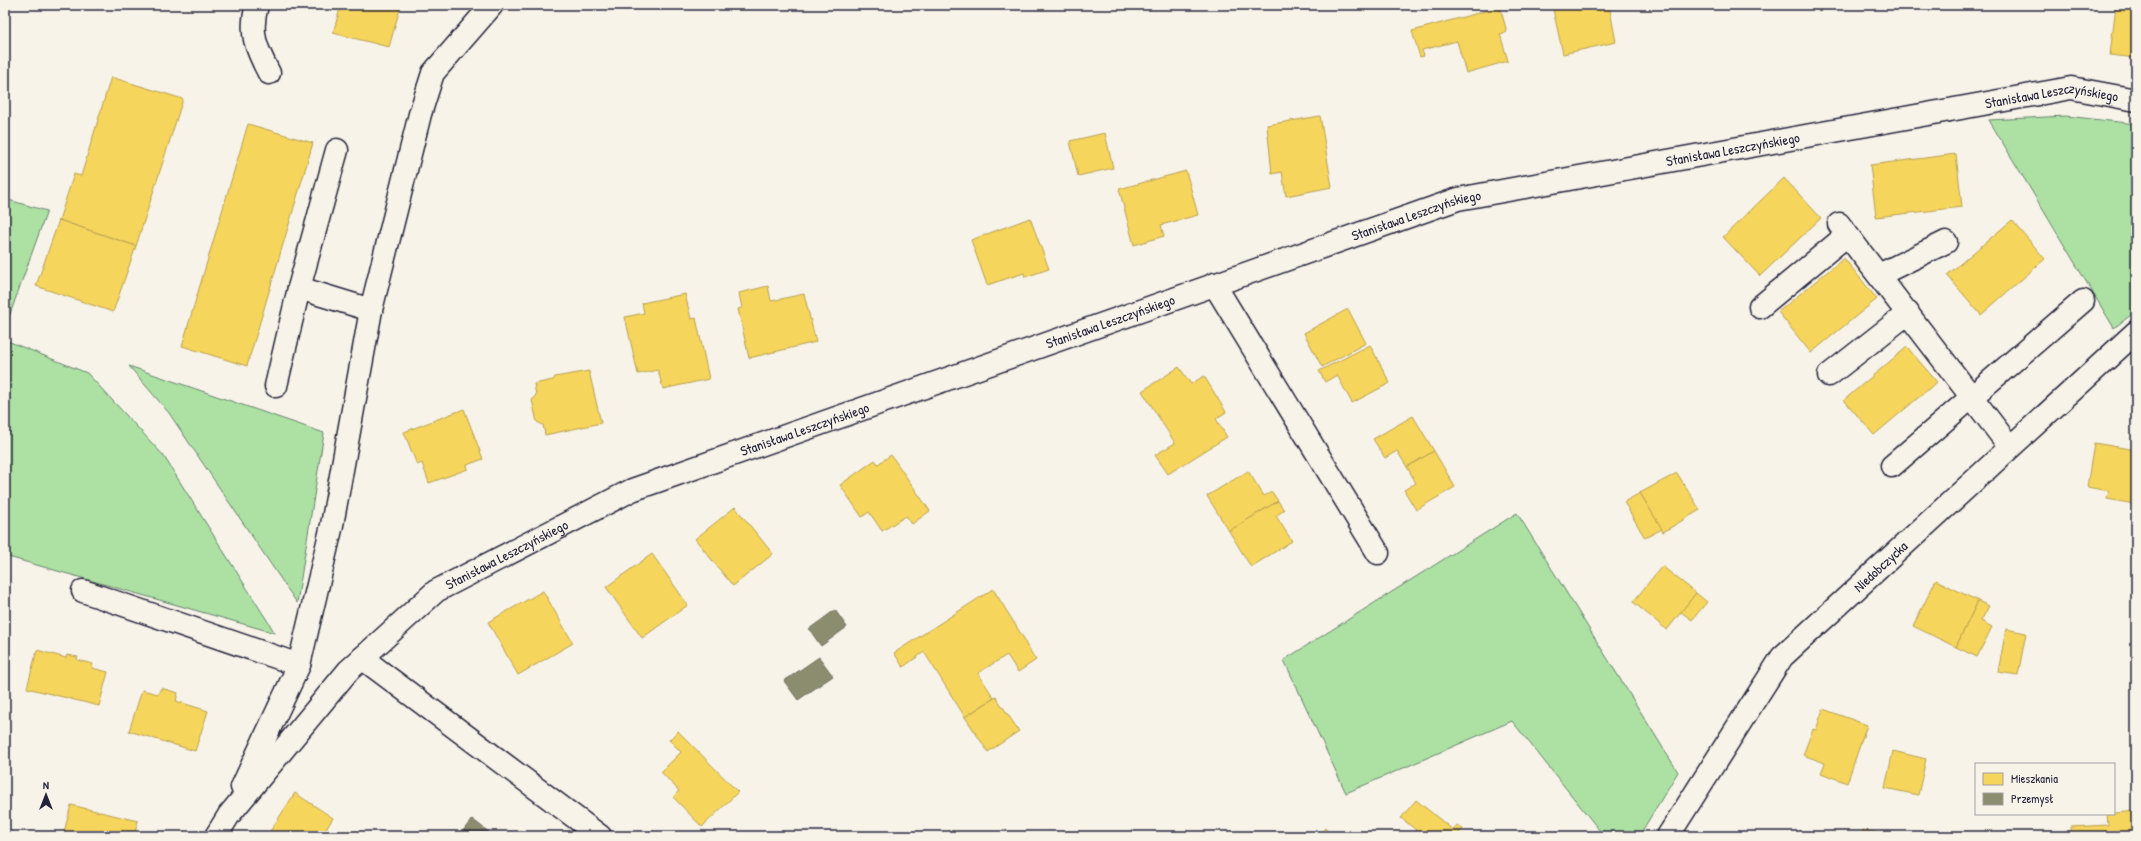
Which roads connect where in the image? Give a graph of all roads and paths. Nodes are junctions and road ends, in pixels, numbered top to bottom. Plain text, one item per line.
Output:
1 (257, 5) edge
2 (492, 5) edge
3 (269, 73) dead end
4 (2136, 100) edge
5 (337, 150) dead end
6 (1946, 242) dead end
7 (1879, 275) junction
8 (1214, 284) junction
9 (299, 288) junction
10 (2083, 301) dead end
11 (1760, 307) dead end
12 (372, 310) junction
13 (1908, 313) junction
14 (2136, 332) edge
15 (1829, 375) dead end
16 (276, 386) dead end
17 (1972, 396) junction
18 (2010, 447) junction
19 (1892, 466) dead end
20 (1378, 553) dead end
21 (83, 590) dead end
22 (362, 658) junction
23 (299, 665) junction
24 (229, 815) junction
25 (216, 836) edge
26 (600, 836) edge
27 (1668, 836) edge

1 - 3 street
2 - 12 street
4 - 8 street, Stanisława Leszczyńskiego
5 - 9 street
6 - 7 street
7 - 11 street
7 - 13 street
8 - 20 street
8 - 22 street, Stanisława Leszczyńskiego
9 - 12 street
9 - 16 street
10 - 17 street
12 - 23 street
13 - 15 street
13 - 17 street
14 - 18 street, Niedobczycka
17 - 18 street
17 - 19 street
18 - 27 street, Niedobczycka
21 - 23 street
22 - 24 street, Stanisława Leszczyńskiego
22 - 26 street
23 - 24 street
24 - 25 street, Stanisława Leszczyńskiego

